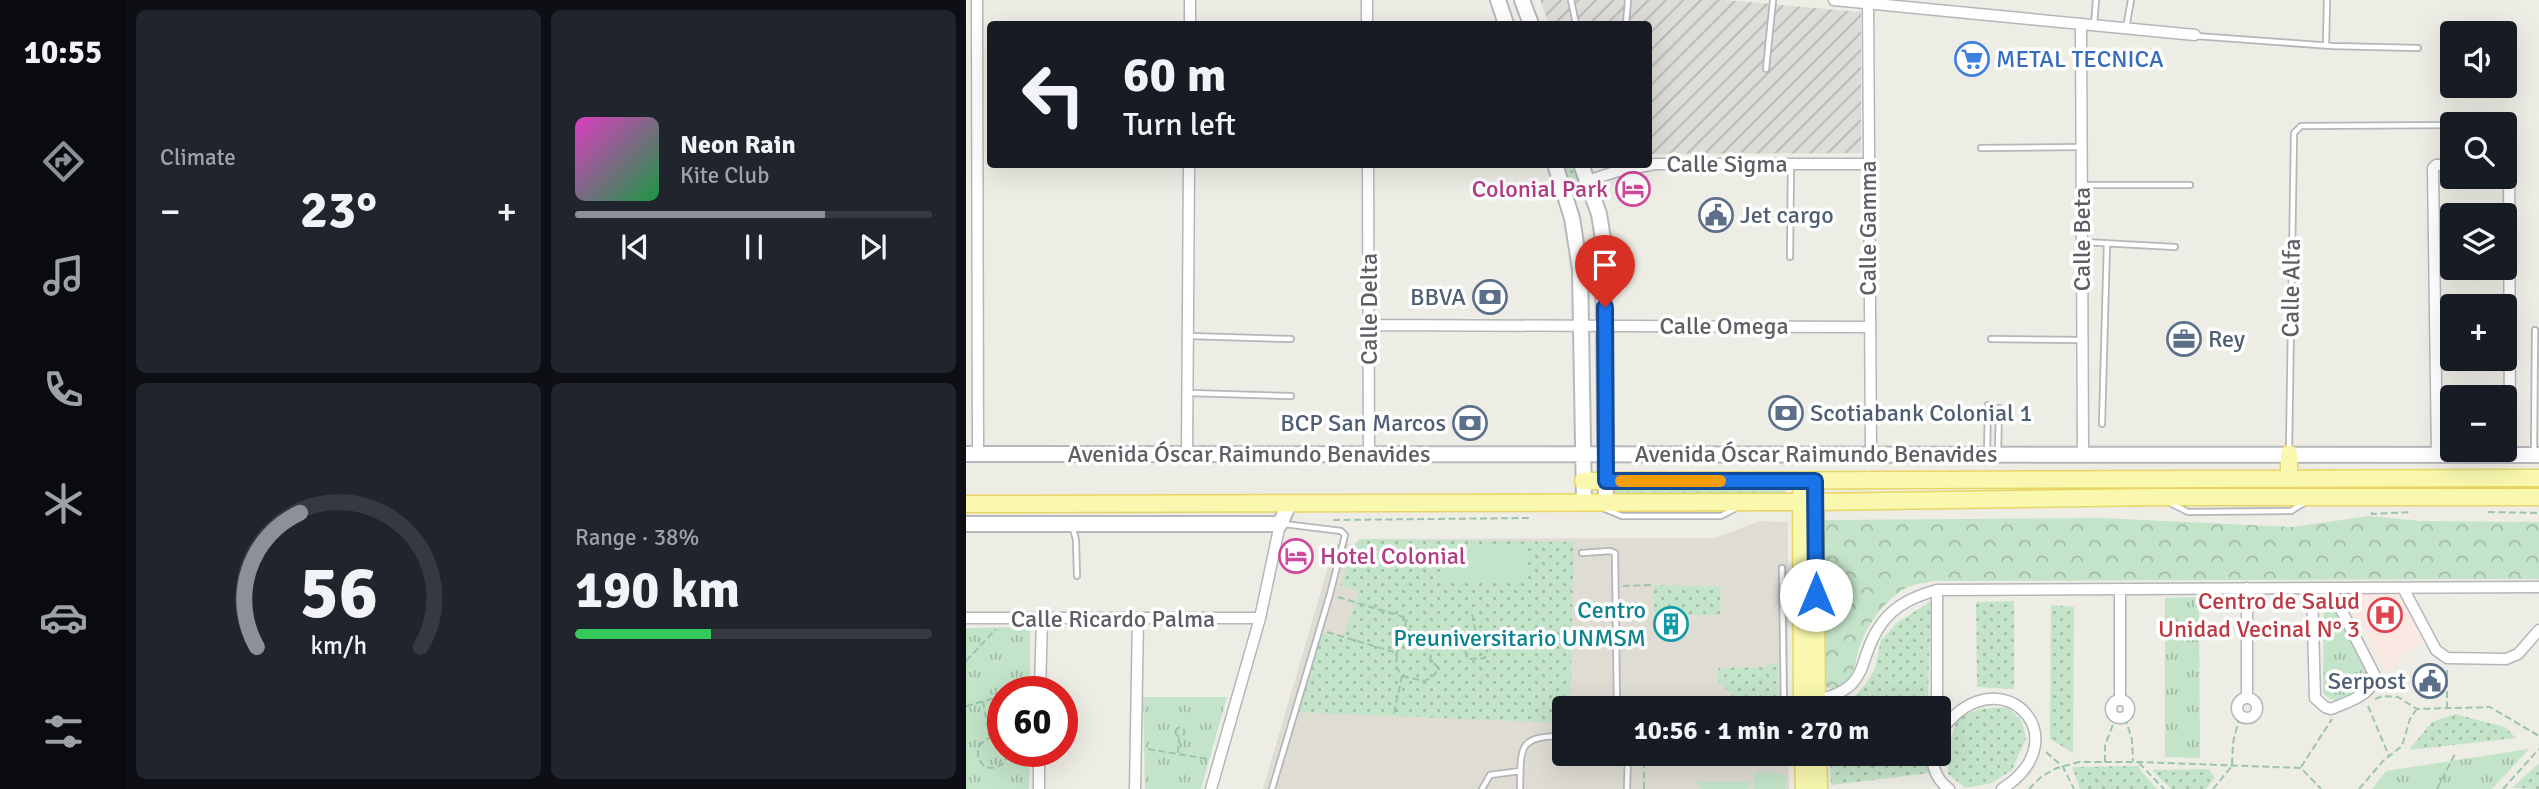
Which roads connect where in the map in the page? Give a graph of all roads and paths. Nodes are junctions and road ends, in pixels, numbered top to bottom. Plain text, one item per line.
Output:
1 (977, 0) edge
2 (1190, 0) edge
3 (1367, 0) edge
4 (1498, 0) edge
5 (1522, 0) edge
6 (1571, 0) edge
7 (1628, 0) edge
8 (1773, 0) edge
9 (1834, 0) edge
10 (2096, 0) edge
11 (2131, 0) edge
12 (2327, 0) edge
13 (1868, 3) junction
14 (1924, 4) edge
15 (1190, 21) edge
16 (1367, 21) edge
17 (1505, 21) edge
18 (1530, 21) edge
19 (1575, 21) edge
20 (1626, 21) edge
21 (2081, 24) junction
22 (2094, 26) junction
23 (2126, 29) junction
24 (2195, 35) joint
25 (2326, 45) junction
26 (2418, 48) dead end
27 (1766, 69) dead end
28 (966, 88) edge
29 (978, 88) junction
30 (2440, 125) edge
31 (2081, 147) junction
32 (1981, 148) dead end
33 (1791, 163) junction
34 (1868, 164) junction
35 (2440, 164) edge
36 (1652, 165) edge
37 (1189, 168) edge
38 (1368, 168) edge
39 (1556, 168) edge
40 (1582, 168) edge
41 (1634, 168) edge
42 (1587, 181) junction
43 (2082, 185) junction
44 (2190, 185) dead end
45 (2507, 189) edge
46 (2082, 242) junction
47 (2107, 243) junction
48 (2175, 247) dead end
49 (1790, 257) dead end
50 (2507, 294) edge
51 (2435, 316) junction
52 (2440, 316) edge
53 (1369, 325) junction
54 (1581, 326) junction
55 (1606, 326) junction
56 (1869, 327) junction
57 (2535, 330) dead end
58 (1188, 336) junction
59 (1291, 339) dead end
60 (1991, 339) dead end
61 (2082, 340) junction
62 (1188, 393) junction
63 (1291, 396) dead end
64 (1988, 405) dead end
65 (1999, 408) dead end
66 (2102, 424) dead end
67 (1871, 453) junction
68 (1992, 453) junction
69 (972, 454) edge
70 (1187, 454) junction
71 (1369, 454) junction
72 (1582, 454) junction
73 (1606, 454) junction
74 (2083, 454) junction
75 (2289, 454) junction
76 (2437, 455) joint
77 (2517, 455) edge
78 (2537, 455) edge
79 (2289, 478) junction
80 (2539, 478) edge
81 (1583, 481) junction
82 (1606, 481) junction
83 (1808, 481) junction
84 (2539, 497) edge
85 (1584, 502) junction
86 (1606, 502) junction
87 (1749, 502) junction
88 (1808, 502) junction
89 (966, 504) edge
90 (1289, 504) junction
91 (2412, 511) dead end
92 (2372, 512) dead end
93 (1530, 518) dead end
94 (1334, 520) dead end
95 (966, 524) edge
96 (1071, 524) junction
97 (1280, 524) junction
98 (1582, 553) dead end
99 (1782, 568) dead end
100 (1077, 576) dead end
101 (2539, 587) edge
102 (2247, 588) junction
103 (2312, 588) junction
104 (2330, 588) junction
105 (2403, 588) junction
106 (2120, 589) junction
107 (1937, 590) junction
108 (1330, 594) junction
109 (1472, 614) dead end
110 (966, 618) edge
111 (1260, 618) junction
112 (1042, 619) junction
113 (1138, 619) junction
114 (1005, 620) junction
115 (1404, 629) junction
116 (1320, 630) junction
117 (2539, 630) edge
118 (1476, 634) junction
119 (1436, 637) junction
120 (1462, 643) junction
121 (1397, 653) junction
122 (2447, 658) junction
123 (966, 661) edge
124 (1040, 676) edge
125 (1402, 676) junction
126 (1617, 696) edge
127 (1784, 696) edge
128 (1802, 696) edge
129 (1819, 696) edge
130 (1835, 696) edge
131 (1938, 696) edge
132 (2247, 698) junction
133 (987, 700) edge
134 (983, 701) junction
135 (966, 706) edge
136 (2447, 708) junction
137 (2417, 709) junction
138 (1394, 713) dead end
139 (2240, 715) junction
140 (1951, 717) edge
141 (2120, 717) junction
142 (2334, 717) dead end
143 (987, 725) edge
144 (1552, 736) edge
145 (2539, 736) edge
146 (1180, 737) dead end
147 (987, 738) edge
148 (1135, 746) junction
149 (2035, 747) junction
150 (2539, 749) edge
151 (2456, 752) dead end
152 (1178, 754) junction
153 (2389, 757) junction
154 (1219, 761) junction
155 (2105, 762) junction
156 (2133, 762) junction
157 (2139, 762) junction
158 (1628, 766) edge
159 (1644, 766) edge
160 (1803, 766) edge
161 (1818, 766) edge
162 (1934, 766) edge
163 (2232, 766) junction
164 (987, 767) edge
165 (1039, 767) edge
166 (2063, 767) junction
167 (2301, 768) junction
168 (1520, 771) junction
169 (1039, 789) edge
170 (1135, 789) edge
171 (1211, 789) edge
172 (1272, 789) edge
173 (1482, 789) edge
174 (1520, 789) edge
175 (1627, 789) edge
176 (1644, 789) edge
177 (1804, 789) edge
178 (1819, 789) edge
179 (1949, 789) edge
180 (2003, 789) edge
181 (2029, 789) edge
182 (2074, 789) edge
183 (2164, 789) edge
184 (2213, 789) edge
185 (2321, 789) edge
186 (2359, 789) edge
187 (2437, 789) edge
188 (2502, 789) edge

1 - 29 street
2 - 15 street
3 - 16 street
4 - 17 main road
5 - 18 main road
6 - 19 lane
7 - 20 lane
8 - 27 lane
9 - 13 street
10 - 22 lane
11 - 23 lane
12 - 25 lane
13 - 14 street
13 - 34 street, Calle Gamma
14 - 21 street
21 - 22 street
21 - 31 street, Calle Beta
22 - 23 street
23 - 24 street
24 - 25 lane
25 - 26 lane
28 - 29 lane
29 - 69 street
30 - 75 lane, Calle Alfa
31 - 32 lane
31 - 43 street, Calle Beta
33 - 34 street, Calle Sigma
33 - 36 street, Calle Sigma
33 - 49 lane
34 - 56 street, Calle Gamma
35 - 51 street
37 - 58 street
38 - 53 street, Calle Delta
39 - 54 main road
40 - 42 main road
41 - 42 street, Calle Sigma
42 - 55 main road
43 - 44 lane
43 - 46 street, Calle Beta
45 - 50 street
46 - 47 lane
46 - 61 street, Calle Beta
47 - 48 lane
47 - 66 lane
51 - 52 street
51 - 76 street
53 - 54 street, Calle Omega
53 - 71 street, Calle Delta
54 - 55 street, Calle Omega
54 - 72 main road
55 - 56 street, Calle Omega
55 - 73 main road
56 - 67 street, Calle Gamma
57 - 78 lane
58 - 59 lane
58 - 62 street
60 - 61 lane
61 - 74 street, Calle Beta
62 - 63 lane
62 - 70 street
64 - 68 lane
65 - 68 lane
67 - 68 main road, Avenida Óscar Raimundo Benavides
67 - 73 main road, Avenida Óscar Raimundo Benavides
68 - 74 main road, Avenida Óscar Raimundo Benavides
69 - 70 main road, Avenida Óscar Raimundo Benavides
70 - 71 main road, Avenida Óscar Raimundo Benavides
71 - 72 main road, Avenida Óscar Raimundo Benavides
72 - 73 main road, Avenida Óscar Raimundo Benavides
72 - 81 main road
73 - 82 main road
74 - 75 main road, Avenida Óscar Raimundo Benavides
75 - 76 main road, Avenida Óscar Raimundo Benavides
75 - 79 main road
77 - 78 main road, Avenida Óscar Raimundo Benavides
79 - 80 main road, Avenida Óscar Raimundo Benavides
79 - 83 main road, Avenida Óscar Raimundo Benavides
81 - 82 main road, Avenida Óscar Raimundo Benavides
81 - 85 main road
82 - 83 main road, Avenida Óscar Raimundo Benavides
82 - 86 main road
83 - 88 main road
84 - 88 main road, Avenida Óscar Raimundo Benavides
85 - 86 main road, Avenida Óscar Raimundo Benavides
85 - 87 lane
85 - 90 main road, Avenida Óscar Raimundo Benavides
86 - 87 main road, Avenida Óscar Raimundo Benavides
87 - 88 main road, Avenida Óscar Raimundo Benavides
88 - 128 main road
88 - 129 main road
89 - 90 main road, Avenida Óscar Raimundo Benavides
90 - 97 main road, Avenida Óscar Raimundo Benavides
91 - 92 path
93 - 94 path
95 - 96 main road
96 - 97 main road
96 - 100 lane
97 - 108 lane
97 - 111 street
98 - 126 lane
99 - 127 lane
101 - 105 street
102 - 103 street
102 - 106 street
102 - 132 street
103 - 104 street
103 - 104 street
104 - 105 street
105 - 122 street
106 - 107 street
106 - 141 street
107 - 130 street
107 - 131 street
108 - 115 path
108 - 116 lane
109 - 118 path
110 - 114 street, Calle Ricardo Palma
111 - 113 street, Calle Ricardo Palma
111 - 154 street
112 - 113 street, Calle Ricardo Palma
112 - 114 street, Calle Ricardo Palma
112 - 124 street
113 - 148 street
114 - 123 path
115 - 119 path
115 - 121 path
116 - 121 path
116 - 172 lane
117 - 122 street
118 - 120 path
118 - 120 path
119 - 120 path
119 - 125 path
121 - 125 path
122 - 136 path
125 - 138 path
132 - 139 street
132 - 139 street
133 - 134 path
134 - 135 path
134 - 143 path
136 - 137 path
136 - 145 path
137 - 153 path
137 - 153 path
139 - 163 path
140 - 149 street
141 - 155 path
141 - 156 path
142 - 167 path
144 - 168 lane
146 - 152 path
147 - 164 path
148 - 152 path
148 - 170 street
149 - 166 path
149 - 180 street
150 - 188 path
151 - 187 path
152 - 154 path
153 - 186 path
154 - 171 street
155 - 156 path
155 - 166 path
156 - 157 path
157 - 163 path
157 - 183 path
158 - 175 lane
159 - 176 path
160 - 177 main road
161 - 178 main road
162 - 179 street
163 - 167 path
163 - 184 path
165 - 169 street
166 - 181 path
166 - 182 path
167 - 185 path
168 - 173 lane
168 - 174 lane

